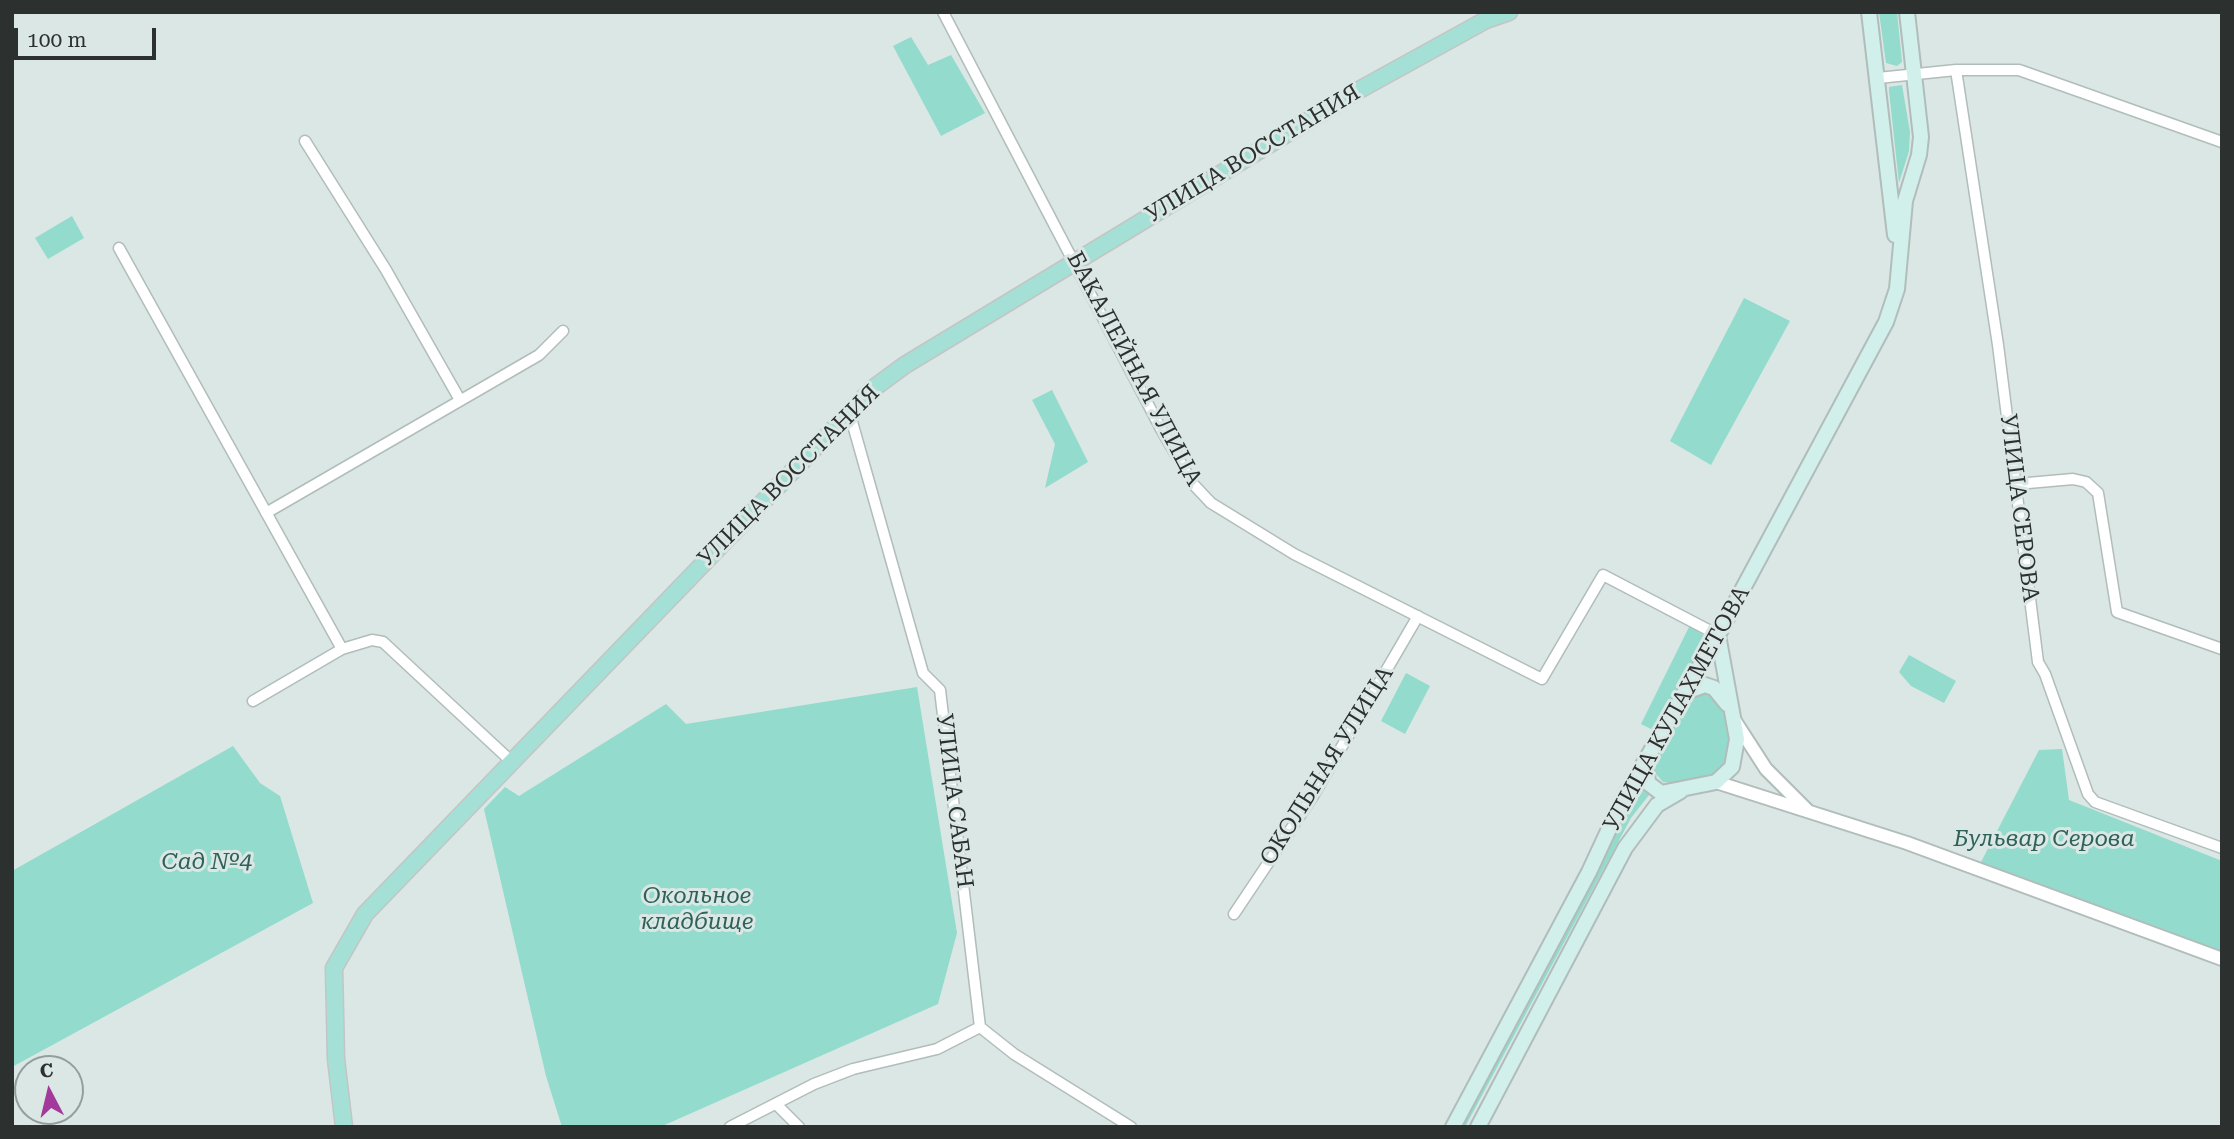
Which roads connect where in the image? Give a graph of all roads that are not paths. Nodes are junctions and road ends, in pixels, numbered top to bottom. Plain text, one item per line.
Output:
1 (943, 12) edge
2 (1509, 12) edge
3 (1869, 12) edge
4 (1907, 12) edge
5 (1956, 70) junction
6 (1916, 74) junction
7 (1878, 78) junction
8 (305, 141) dead end
9 (2222, 142) edge
10 (119, 248) dead end
11 (1076, 262) junction
12 (1897, 289) junction
13 (563, 331) dead end
14 (460, 400) junction
15 (849, 411) junction
16 (2017, 484) junction
17 (267, 513) junction
18 (1418, 616) junction
19 (1718, 635) junction
20 (342, 649) junction
21 (2222, 649) edge
22 (1686, 692) junction
23 (253, 701) dead end
24 (1732, 714) junction
25 (512, 762) junction
26 (1646, 763) junction
27 (1716, 782) junction
28 (1681, 791) junction
29 (1808, 810) junction
30 (2222, 848) edge
31 (1234, 914) dead end
32 (2222, 959) edge
33 (980, 1027) junction
34 (776, 1104) junction
35 (342, 1122) edge
36 (730, 1127) edge
37 (799, 1127) edge
38 (1131, 1127) edge
39 (1452, 1127) edge
40 (1478, 1127) edge

1 - 11 street, БАКАЛЕЙНАЯ УЛИЦА
2 - 11 main road, УЛИЦА ВОССТАНИЯ
3 - 7 main road, УЛИЦА КУЛАХМЕТОВА
4 - 6 main road, УЛИЦА КУЛАХМЕТОВА
5 - 6 street
5 - 9 street
5 - 16 street, УЛИЦА СЕРОВА
6 - 7 street
6 - 12 main road, УЛИЦА КУЛАХМЕТОВА
7 - 12 main road, УЛИЦА КУЛАХМЕТОВА
8 - 14 street
10 - 17 street
11 - 15 main road, УЛИЦА ВОССТАНИЯ
11 - 18 street, БАКАЛЕЙНАЯ УЛИЦА
12 - 19 main road, УЛИЦА КУЛАХМЕТОВА
13 - 14 street
14 - 17 street
15 - 25 main road, УЛИЦА ВОССТАНИЯ
15 - 33 street, УЛИЦА САБАН
16 - 21 street
16 - 30 street, УЛИЦА СЕРОВА
17 - 20 street
18 - 19 street, БАКАЛЕЙНАЯ УЛИЦА
18 - 31 street, ОКОЛЬНАЯ УЛИЦА
19 - 22 main road, УЛИЦА КУЛАХМЕТОВА
19 - 24 main road
20 - 23 street
20 - 25 street
22 - 24 main road
22 - 26 main road, УЛИЦА КУЛАХМЕТОВА
24 - 27 main road
24 - 29 street
25 - 35 main road, УЛИЦА ВОССТАНИЯ
26 - 28 main road
26 - 39 main road, УЛИЦА КУЛАХМЕТОВА
27 - 28 main road
27 - 29 street
28 - 40 main road, УЛИЦА КУЛАХМЕТОВА
29 - 32 street
33 - 34 street
33 - 38 street
34 - 36 street
34 - 37 street

